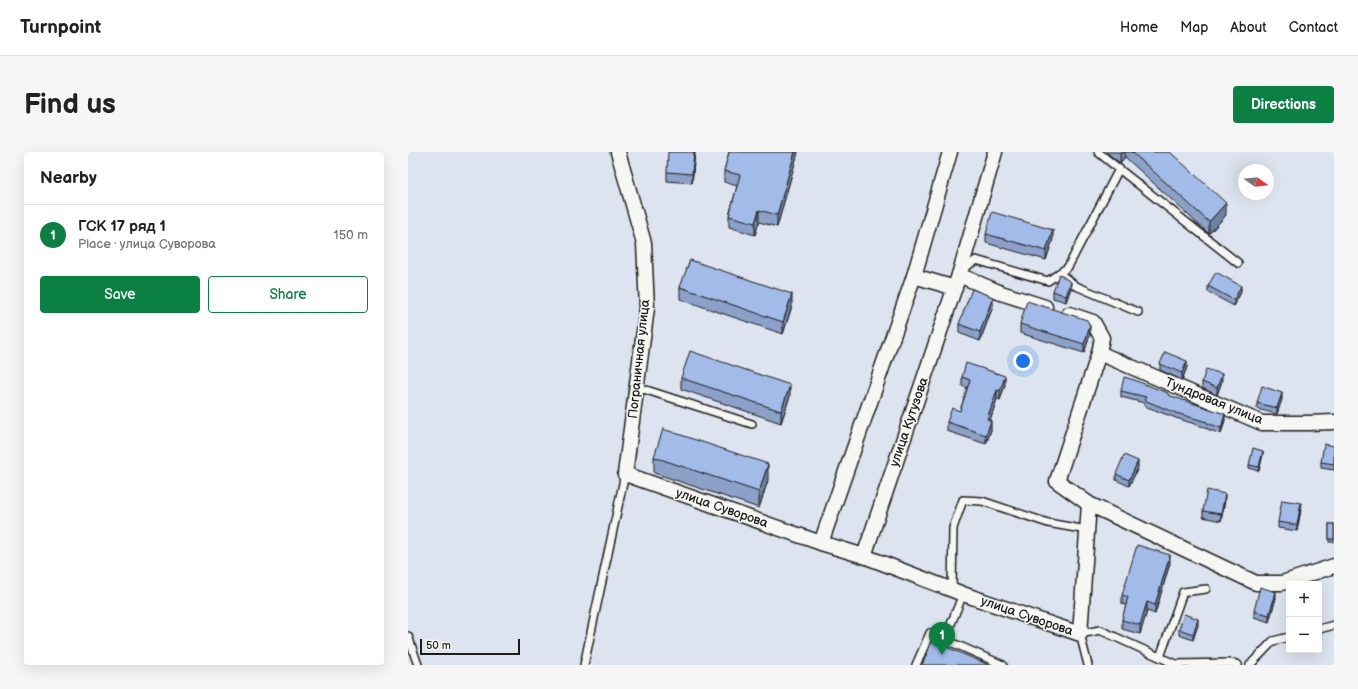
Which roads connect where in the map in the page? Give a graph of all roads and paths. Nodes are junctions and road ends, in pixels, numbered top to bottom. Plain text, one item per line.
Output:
1 (618, 152) edge
2 (950, 152) edge
3 (995, 152) edge
4 (1098, 152) edge
5 (1119, 169) junction
6 (1238, 263) dead end
7 (1059, 273) junction
8 (914, 276) junction
9 (958, 278) junction
10 (1138, 312) dead end
11 (1099, 353) junction
12 (637, 387) junction
13 (1334, 422) edge
14 (752, 424) dead end
15 (625, 474) junction
16 (1089, 504) junction
17 (1087, 530) junction
18 (821, 543) junction
19 (864, 556) junction
20 (1334, 566) edge
21 (1206, 588) dead end
22 (958, 592) junction
23 (1334, 625) edge
24 (1322, 628) edge
25 (1080, 634) junction
26 (408, 636) edge
27 (1286, 638) edge
28 (945, 639) junction
29 (1160, 657) junction
30 (1208, 664) edge
31 (418, 665) edge
32 (584, 665) edge
33 (916, 665) edge
34 (1003, 665) edge
35 (1088, 665) edge
36 (1238, 665) edge
37 (1250, 665) edge

1 - 12 street, Пограничная улица
2 - 8 street
3 - 9 street, улица Кутузова
4 - 5 lane
5 - 6 lane
5 - 7 lane
7 - 9 lane
7 - 10 lane
8 - 9 street
8 - 18 street
9 - 11 street
9 - 19 street, улица Кутузова
11 - 13 street, Тундровая улица
11 - 16 street
12 - 14 lane
12 - 15 street, Пограничная улица
15 - 18 street, улица Суворова
15 - 32 lane
16 - 17 street, улица Суворова
16 - 20 street
17 - 22 lane
17 - 25 street, улица Суворова
18 - 19 street, улица Суворова
19 - 22 street, улица Суворова
21 - 29 lane
22 - 25 street, улица Суворова
22 - 28 lane
23 - 24 lane
25 - 29 lane
25 - 35 lane
26 - 31 lane
27 - 37 lane
28 - 33 lane
28 - 34 lane
29 - 30 lane
30 - 36 lane

